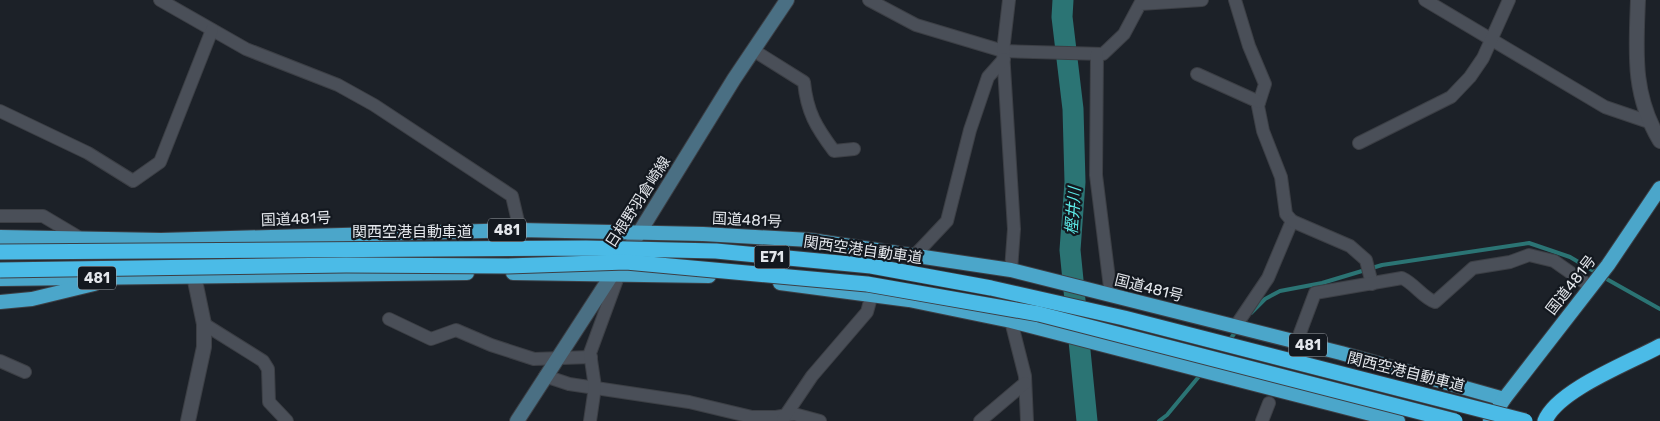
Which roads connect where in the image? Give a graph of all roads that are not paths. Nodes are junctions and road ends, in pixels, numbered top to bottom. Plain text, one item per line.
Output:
1 (160, 0) edge
2 (787, 0) edge
3 (869, 0) edge
4 (1009, 0) edge
5 (1202, 0) edge
6 (1234, 0) edge
7 (1425, 0) edge
8 (1509, 0) edge
9 (1638, 0) edge
10 (1141, 2) edge
11 (212, 30) junction
12 (1490, 38) junction
13 (753, 50) junction
14 (1097, 54) junction
15 (1004, 55) junction
16 (1197, 74) dead end
17 (1259, 102) junction
18 (0, 111) edge
19 (1649, 122) junction
20 (1660, 141) edge
21 (1359, 143) dead end
22 (854, 149) dead end
23 (1660, 188) edge
24 (0, 216) edge
25 (1292, 221) junction
26 (520, 230) junction
27 (639, 233) junction
28 (0, 238) edge
29 (80, 238) junction
30 (0, 252) edge
31 (914, 256) junction
32 (0, 270) edge
33 (1011, 270) junction
34 (615, 274) junction
35 (194, 276) junction
36 (124, 278) junction
37 (0, 279) edge
38 (1372, 284) junction
39 (1590, 287) junction
40 (872, 294) junction
41 (1111, 296) junction
42 (0, 302) edge
43 (389, 319) dead end
44 (1011, 321) junction
45 (204, 324) junction
46 (1235, 326) junction
47 (1300, 333) dead end
48 (1660, 346) edge
49 (591, 357) junction
50 (557, 358) junction
51 (0, 361) edge
52 (25, 372) dead end
53 (545, 376) junction
54 (1025, 384) junction
55 (595, 387) junction
56 (1504, 399) junction
57 (1269, 403) dead end
58 (783, 418) edge
59 (188, 421) edge
60 (287, 421) edge
61 (516, 421) edge
62 (590, 421) edge
63 (820, 421) edge
64 (980, 421) edge
65 (1027, 421) edge
66 (1262, 421) edge
67 (1398, 421) edge
68 (1455, 421) edge
69 (1490, 421) edge
70 (1525, 421) edge
71 (1545, 421) edge

1 - 11 street
2 - 13 main road, 日根野羽倉崎線
3 - 15 street
4 - 15 street
5 - 10 street
6 - 17 street
7 - 12 street
8 - 12 street
9 - 19 street
10 - 14 street
11 - 18 street
11 - 26 street
12 - 19 street
12 - 21 street
13 - 22 street
13 - 27 main road, 日根野羽倉崎線
14 - 15 street
14 - 41 street
15 - 31 street
15 - 33 street
16 - 17 street
17 - 25 street
19 - 20 street
23 - 39 highway, 国道481号
24 - 29 street
25 - 38 street
25 - 46 street
26 - 27 highway, 国道481号 / 481
26 - 29 highway, 国道481号 / 481
27 - 31 highway, 国道481号 / 481
27 - 34 main road, 日根野羽倉崎線
28 - 29 highway, 国道481号 / 481
30 - 70 highway, 関西空港自動車道 / E71, bridge
31 - 33 highway, 国道481号 / 481
32 - 68 highway, E71, bridge
33 - 41 highway, 国道481号 / 481
34 - 35 highway, 481
34 - 40 highway, 481
34 - 49 street
34 - 50 main road, 日根野羽倉崎線
35 - 36 highway, 481
35 - 45 street
36 - 37 highway, 481
36 - 42 highway, 481
38 - 39 street
38 - 47 street
39 - 56 highway, 国道481号
40 - 44 highway, 481
40 - 58 street
41 - 46 highway, 国道481号 / 481
43 - 50 street
44 - 54 street
44 - 67 highway, 481
45 - 59 street
45 - 60 street
46 - 56 highway, 国道481号 / 481
48 - 71 highway
49 - 50 street
49 - 55 street
50 - 53 main road, 日根野羽倉崎線
51 - 52 street
53 - 55 street
53 - 61 main road, 日根野羽倉崎線
54 - 64 street
54 - 65 street
55 - 58 street
55 - 62 street
56 - 69 highway, 国道481号
57 - 66 street
58 - 63 street

